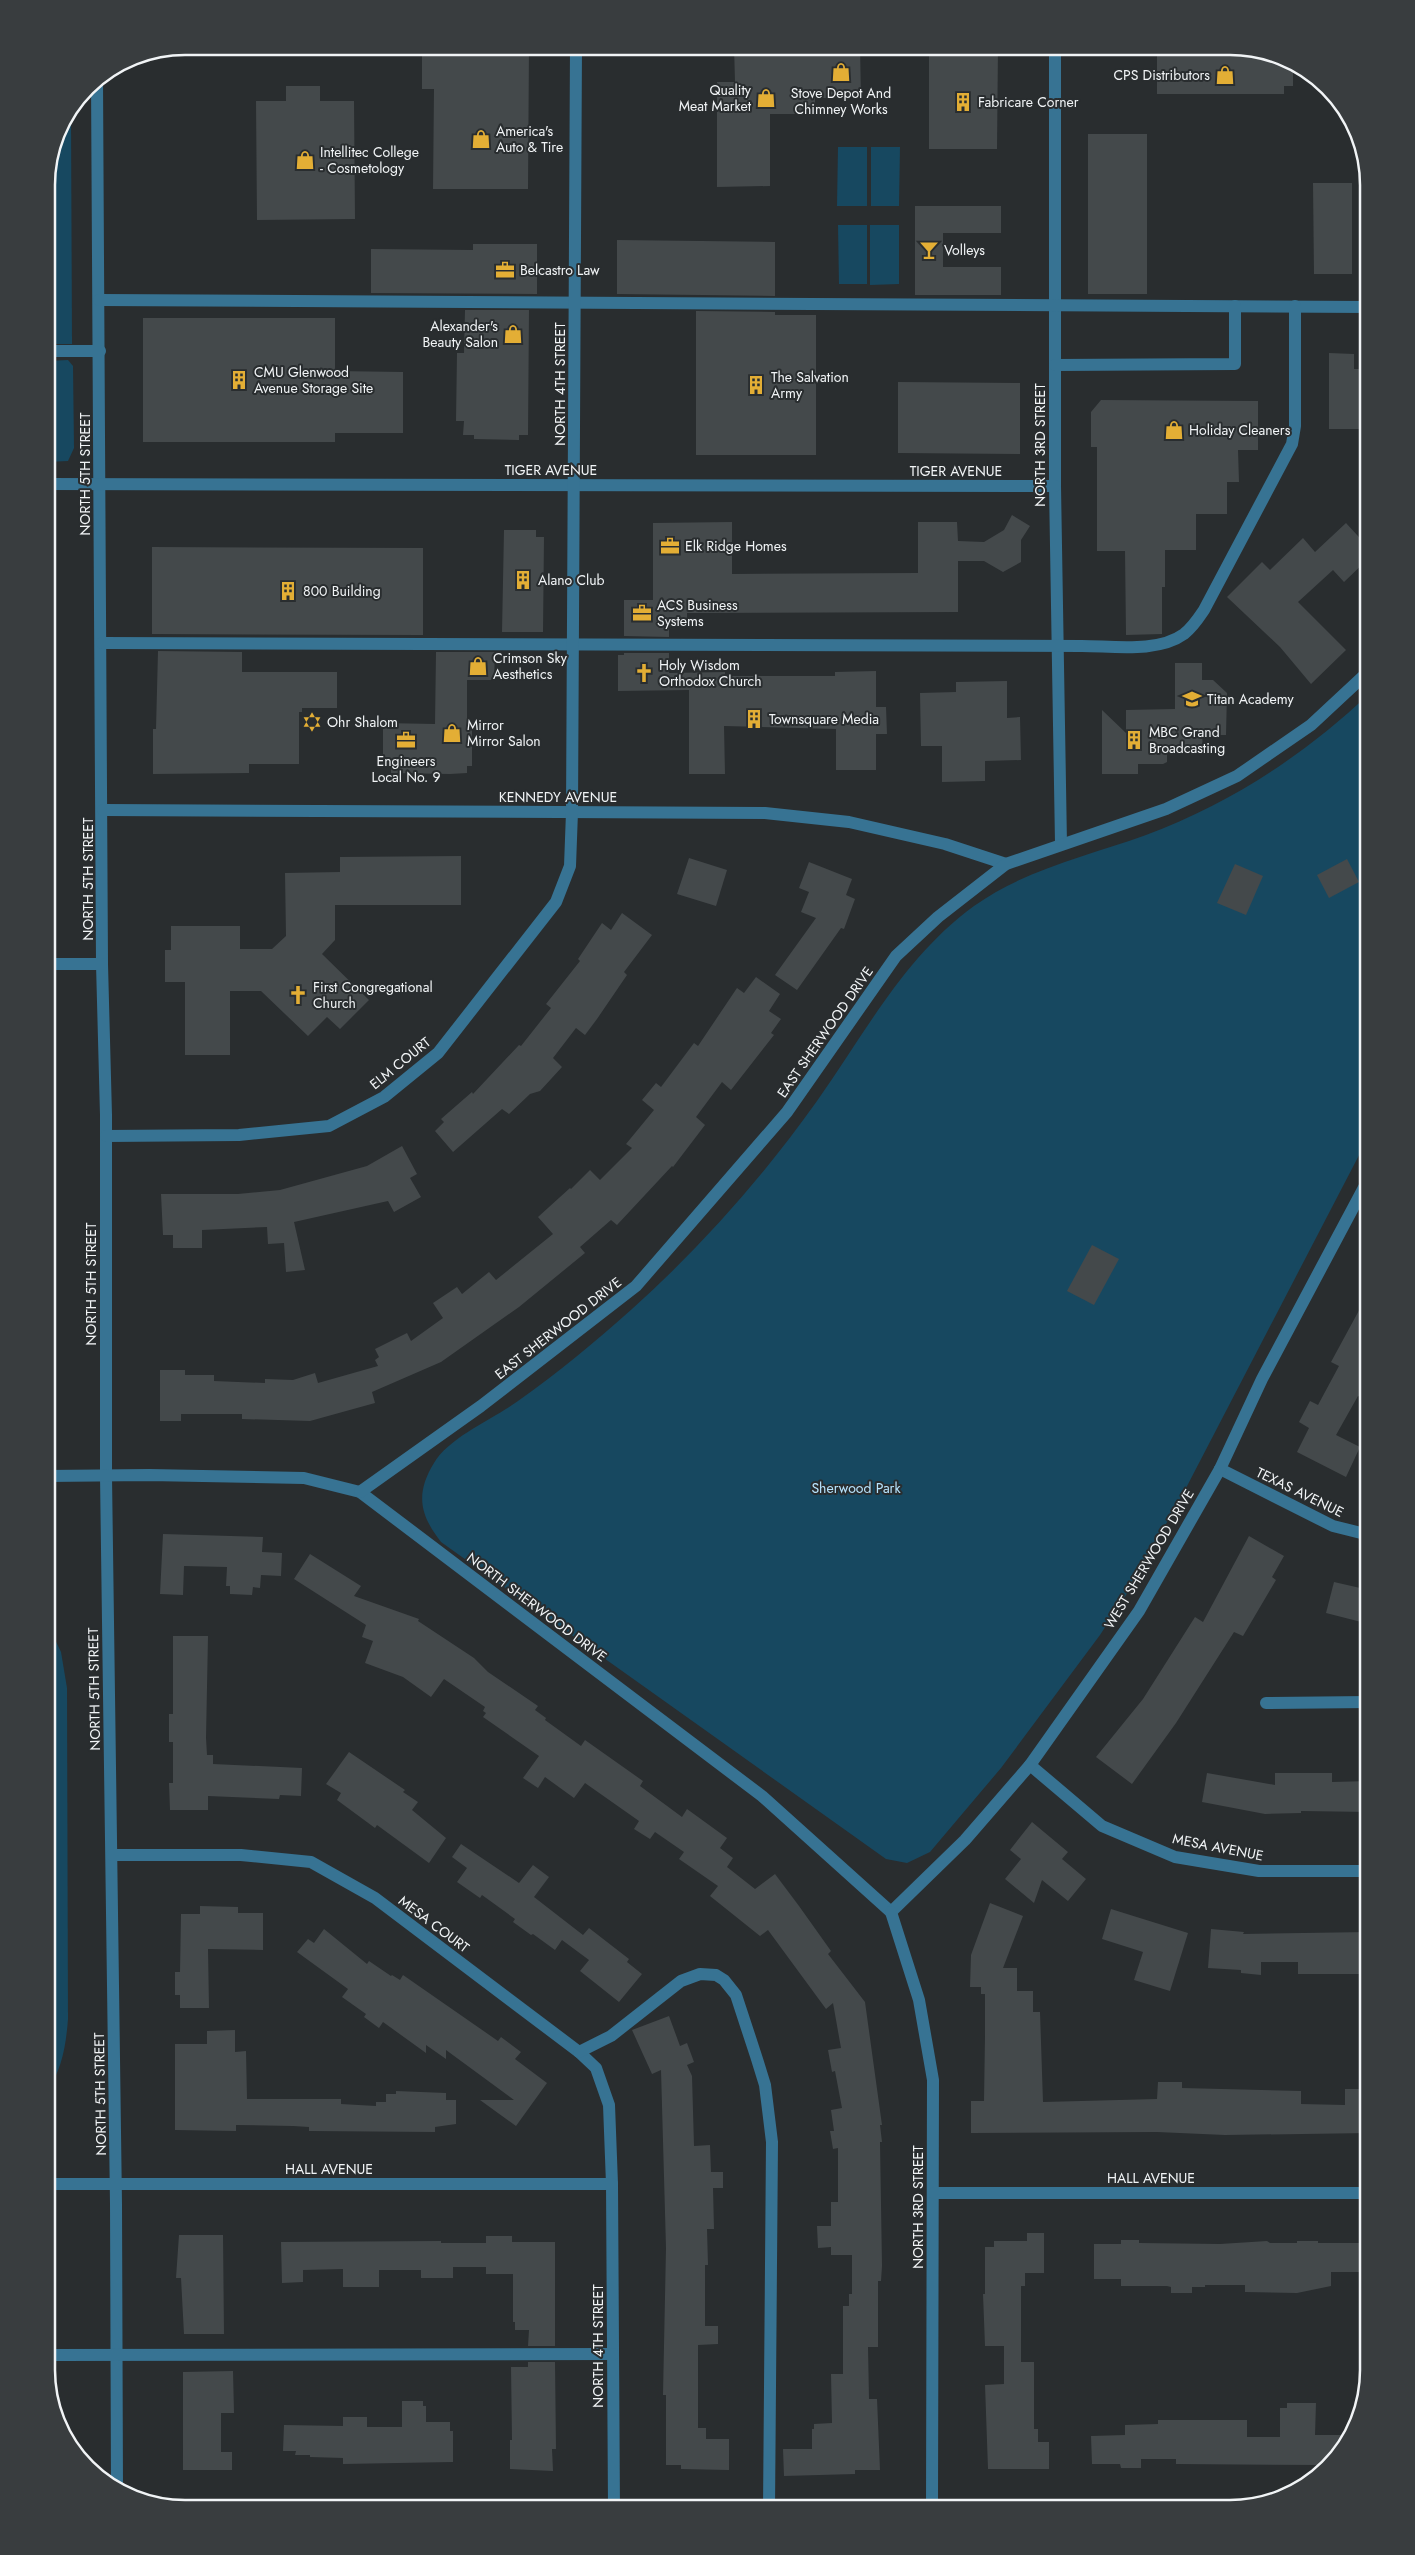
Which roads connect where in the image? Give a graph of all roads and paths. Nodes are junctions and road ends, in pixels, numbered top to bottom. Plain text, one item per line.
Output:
1 (576, 55) edge
2 (1055, 55) edge
3 (98, 88) edge
4 (99, 300) junction
5 (576, 304) junction
6 (1055, 306) junction
7 (1235, 306) junction
8 (1295, 306) junction
9 (1360, 307) edge
10 (55, 351) edge
11 (100, 351) junction
12 (1055, 365) junction
13 (100, 483) junction
14 (55, 484) edge
15 (575, 486) junction
16 (1055, 486) junction
17 (102, 643) junction
18 (574, 644) junction
19 (1057, 646) junction
20 (1360, 680) edge
21 (103, 810) junction
22 (572, 812) junction
23 (1061, 844) junction
24 (1006, 864) junction
25 (55, 964) edge
26 (102, 964) junction
27 (106, 1136) junction
28 (1360, 1195) edge
29 (1220, 1469) junction
30 (55, 1476) edge
31 (106, 1476) junction
32 (360, 1492) junction
33 (1360, 1533) edge
34 (1360, 1702) edge
35 (1266, 1703) dead end
36 (1030, 1765) junction
37 (112, 1856) junction
38 (1360, 1871) edge
39 (891, 1912) junction
40 (580, 2052) junction
41 (55, 2184) edge
42 (116, 2184) junction
43 (612, 2184) junction
44 (934, 2193) junction
45 (1360, 2193) edge
46 (613, 2354) junction
47 (55, 2355) edge
48 (117, 2355) junction
49 (117, 2480) edge
50 (614, 2500) edge
51 (769, 2500) edge
52 (932, 2500) edge

1 - 5 street, NORTH 4TH STREET
2 - 6 street, NORTH 3RD STREET
3 - 4 street, NORTH 5TH STREET
4 - 5 street
4 - 11 street, NORTH 5TH STREET
5 - 6 street
5 - 15 street, NORTH 4TH STREET
6 - 7 street
6 - 12 street, NORTH 3RD STREET
7 - 8 street
7 - 12 street
8 - 9 street
8 - 19 street
10 - 11 street
11 - 13 street, NORTH 5TH STREET
12 - 16 street, NORTH 3RD STREET
13 - 14 street, TIGER AVENUE
13 - 15 street, TIGER AVENUE
13 - 17 street, NORTH 5TH STREET
15 - 16 street, TIGER AVENUE
15 - 18 street, NORTH 4TH STREET
16 - 19 street, NORTH 3RD STREET
17 - 18 street
17 - 21 street, NORTH 5TH STREET
18 - 19 street
18 - 22 street, NORTH 4TH STREET
19 - 23 street, NORTH 3RD STREET
20 - 23 street, EAST SHERWOOD DRIVE
21 - 22 street, KENNEDY AVENUE
21 - 26 street, NORTH 5TH STREET
22 - 24 street, KENNEDY AVENUE
22 - 27 street, ELM COURT
23 - 24 street, EAST SHERWOOD DRIVE
24 - 32 street, EAST SHERWOOD DRIVE
25 - 26 street
26 - 27 street, NORTH 5TH STREET
27 - 31 street, NORTH 5TH STREET
28 - 29 street, WEST SHERWOOD DRIVE
29 - 33 street, TEXAS AVENUE
29 - 36 street, WEST SHERWOOD DRIVE
30 - 31 street, NORTH SHERWOOD DRIVE
31 - 32 street, NORTH SHERWOOD DRIVE
31 - 37 street, NORTH 5TH STREET
32 - 39 street, NORTH SHERWOOD DRIVE
34 - 35 street
36 - 38 street, MESA AVENUE
36 - 39 street, WEST SHERWOOD DRIVE
37 - 40 street, MESA COURT
37 - 42 street, NORTH 5TH STREET
39 - 44 street, NORTH 3RD STREET
40 - 43 street, MESA COURT
40 - 51 street
41 - 42 street, HALL AVENUE
42 - 43 street, HALL AVENUE
42 - 48 street, NORTH 5TH STREET
43 - 46 street, NORTH 4TH STREET
44 - 45 street, HALL AVENUE
44 - 52 street, NORTH 3RD STREET
46 - 48 street
46 - 50 street, NORTH 4TH STREET
47 - 48 street
48 - 49 street, NORTH 5TH STREET

